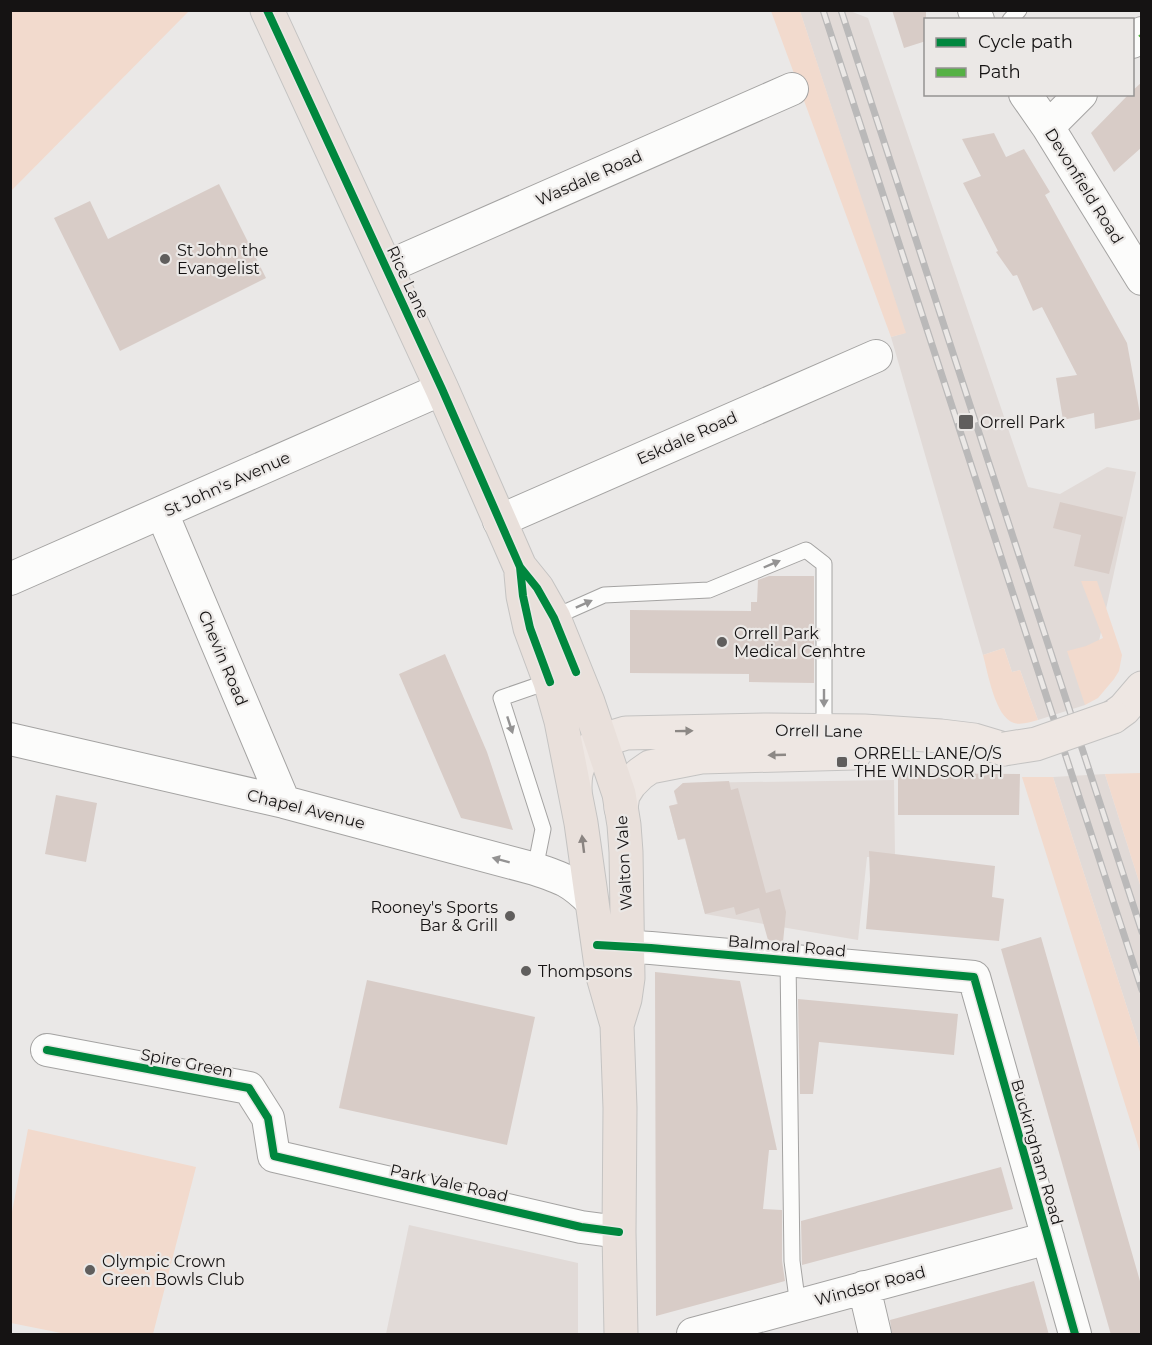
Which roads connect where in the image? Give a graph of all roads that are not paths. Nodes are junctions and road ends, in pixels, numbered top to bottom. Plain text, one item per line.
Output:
1 (267, 10) edge
2 (792, 89) dead end
3 (1026, 96) edge
4 (1079, 96) edge
5 (1048, 127) junction
6 (387, 267) junction
7 (1142, 279) edge
8 (876, 356) dead end
9 (442, 389) junction
10 (162, 513) junction
11 (499, 521) junction
12 (10, 579) edge
13 (542, 623) junction
14 (568, 690) junction
15 (1129, 701) edge
16 (824, 731) junction
17 (633, 732) junction
18 (10, 739) edge
19 (1004, 749) junction
20 (600, 750) junction
21 (650, 767) junction
22 (575, 790) junction
23 (284, 802) junction
24 (621, 808) junction
25 (535, 869) junction
26 (591, 901) junction
27 (612, 945) junction
28 (788, 959) junction
29 (974, 977) joint
30 (47, 1050) dead end
31 (274, 1156) joint
32 (618, 1232) junction
33 (1048, 1238) junction
34 (864, 1287) junction
35 (798, 1306) junction
36 (621, 1335) edge
37 (693, 1335) edge
38 (875, 1335) edge
39 (1075, 1335) edge

1 - 6 highway, Rice Lane
2 - 6 street, Wasdale Road
3 - 5 street, Devonfield Road
4 - 5 street
5 - 7 street, Devonfield Road
6 - 9 highway, Rice Lane
8 - 11 street, Eskdale Road
9 - 10 street, St John's Avenue
9 - 11 highway, Rice Lane
10 - 12 street, St John's Avenue
10 - 23 street, Chevin Road
11 - 13 highway, Rice Lane
13 - 14 highway, Rice Lane
13 -> 16 lane
14 - 17 main road, Orrell Lane
14 - 20 main road, Orrell Lane
14 - 22 highway, Walton Vale
14 -> 25 lane
15 - 19 main road, Orrell Lane, bridge
17 -> 16 main road, Orrell Lane
16 - 19 main road, Orrell Lane
17 - 20 main road, Orrell Lane
18 - 23 street, Chapel Avenue
19 -> 21 main road, Orrell Lane
20 - 21 main road, Orrell Lane
20 - 22 main road
20 - 24 highway, Walton Vale
21 - 24 main road
26 -> 22 highway, Walton Vale
25 -> 23 street, Chapel Avenue
24 - 27 highway, Walton Vale
25 - 26 street, Chapel Avenue
26 - 27 highway, Walton Vale
27 - 28 street, Balmoral Road
27 - 32 highway, Walton Vale
28 - 29 street, Balmoral Road
28 - 35 lane
29 - 33 street, Buckingham Road
30 - 31 street, Spire Green
31 - 32 street, Park Vale Road
32 - 36 highway, Walton Vale
33 - 34 street, Windsor Road
33 - 39 street, Buckingham Road
34 - 35 street, Windsor Road
34 - 38 street
35 - 37 street, Windsor Road

